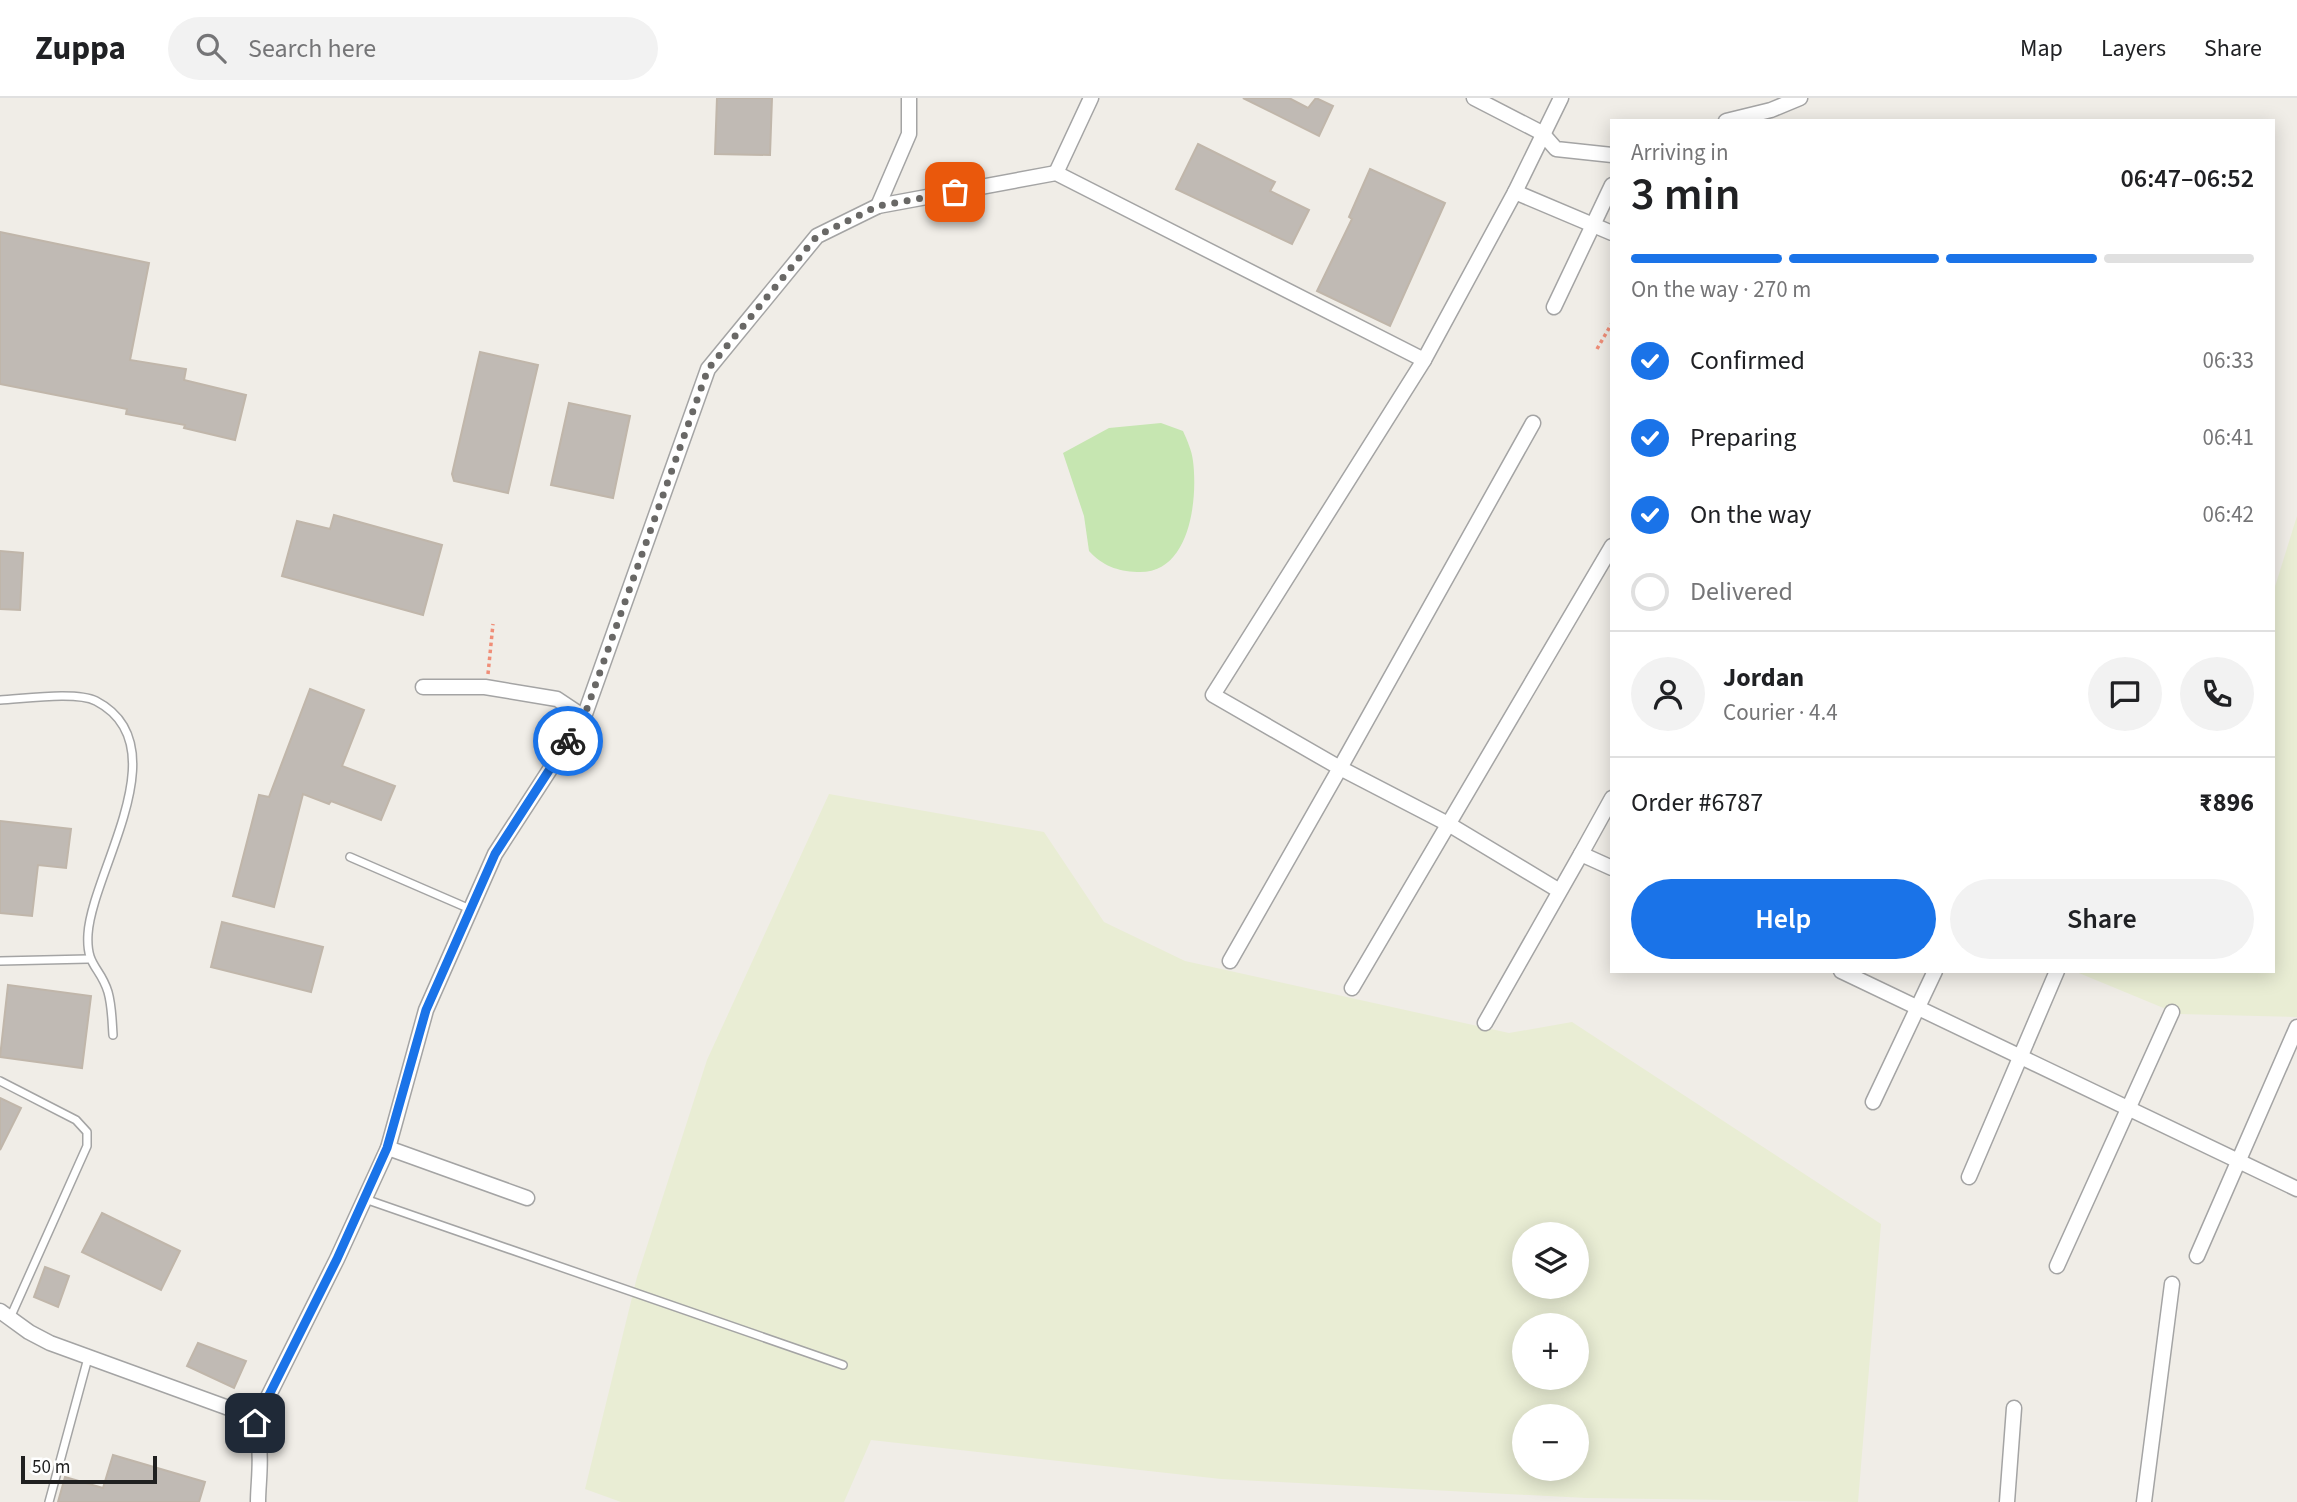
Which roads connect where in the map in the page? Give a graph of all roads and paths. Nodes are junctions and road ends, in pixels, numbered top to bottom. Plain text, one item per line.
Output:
1 (909, 98) edge
2 (1091, 98) edge
3 (1474, 98) edge
4 (1562, 98) edge
5 (1800, 98) edge
6 (1734, 119) edge
7 (1542, 133) junction
8 (1610, 155) edge
9 (1056, 173) junction
10 (1610, 189) edge
11 (1515, 192) junction
12 (878, 206) junction
13 (1591, 225) junction
14 (1610, 232) edge
15 (1554, 307) dead end
16 (1610, 326) edge
17 (1597, 349) dead end
18 (1424, 360) junction
19 (1532, 423) dead end
20 (1610, 549) edge
21 (493, 624) dead end
22 (423, 687) dead end
23 (487, 687) junction
24 (0, 700) edge
25 (584, 717) junction
26 (1340, 768) junction
27 (1610, 802) edge
28 (1450, 825) junction
29 (1581, 854) junction
30 (350, 858) dead end
31 (1610, 867) edge
32 (1558, 890) junction
33 (471, 909) junction
34 (88, 959) junction
35 (0, 961) edge
36 (1230, 961) dead end
37 (1845, 973) edge
38 (1934, 973) edge
39 (2056, 973) edge
40 (1352, 988) dead end
41 (1918, 1008) junction
42 (2172, 1012) dead end
43 (1485, 1023) dead end
44 (2297, 1027) edge
45 (113, 1035) dead end
46 (2021, 1057) junction
47 (0, 1081) edge
48 (1873, 1102) dead end
49 (2127, 1108) junction
50 (387, 1148) junction
51 (2238, 1161) junction
52 (1969, 1177) dead end
53 (2297, 1189) edge
54 (527, 1198) dead end
55 (365, 1199) junction
56 (2197, 1256) dead end
57 (2057, 1265) dead end
58 (2172, 1284) dead end
59 (5, 1315) edge
60 (89, 1355) junction
61 (844, 1365) dead end
62 (2014, 1408) dead end
63 (255, 1423) junction
64 (49, 1502) edge
65 (258, 1502) edge
66 (2007, 1502) edge
67 (2144, 1502) edge

1 - 12 street
2 - 9 street
3 - 7 street
4 - 7 street
5 - 6 street
7 - 8 street
7 - 11 street
9 - 12 street
9 - 18 street
10 - 13 street
11 - 13 street
11 - 18 street
12 - 25 street
13 - 14 street
13 - 15 street
16 - 17 path
18 - 26 street
19 - 26 street
20 - 28 street
21 - 23 path
22 - 23 street
23 - 25 street
24 - 34 lane
25 - 33 street
26 - 28 street
26 - 36 street
27 - 29 street
28 - 32 street
28 - 40 street
29 - 31 street
29 - 32 street
30 - 33 lane
32 - 43 street
33 - 50 street
34 - 35 lane
34 - 45 lane
37 - 41 street
38 - 41 street
39 - 46 street
41 - 46 street
41 - 48 street
42 - 49 street
44 - 51 street
46 - 49 street
46 - 52 street
47 - 59 lane
49 - 51 street
49 - 57 street
50 - 54 street
50 - 55 street
51 - 53 street
51 - 56 street
55 - 61 lane
55 - 63 street
58 - 67 street
59 - 60 street
60 - 63 street
60 - 64 lane
62 - 66 street
63 - 65 street

